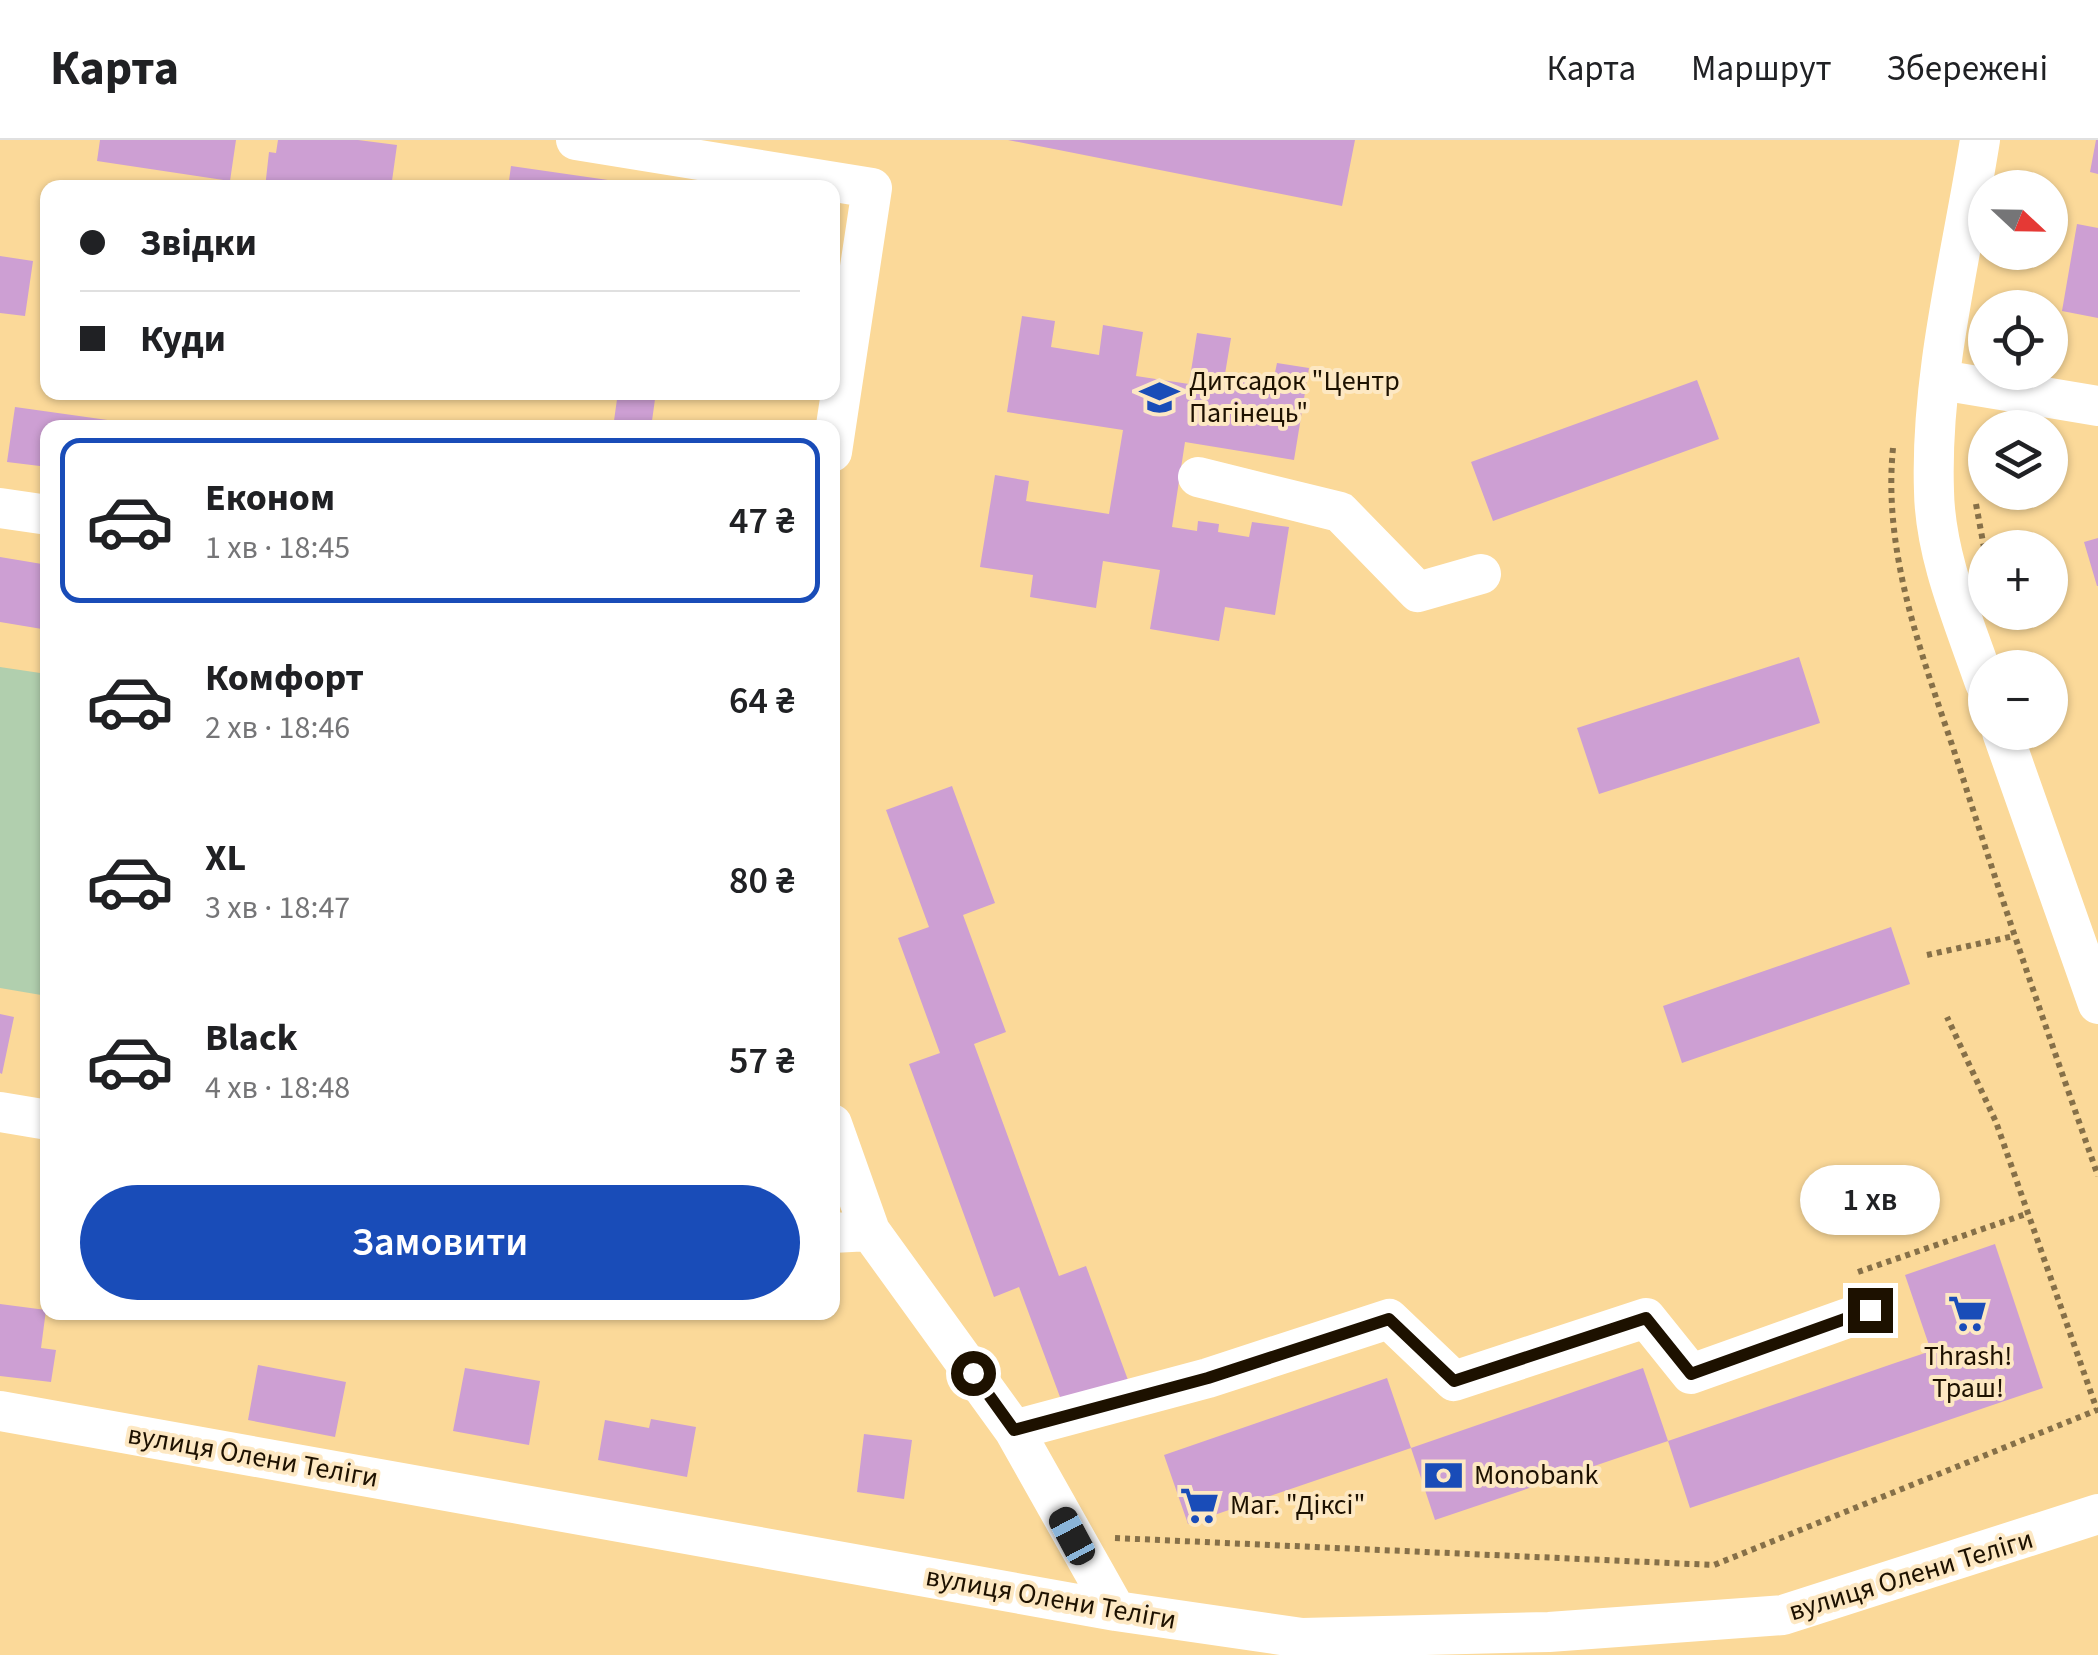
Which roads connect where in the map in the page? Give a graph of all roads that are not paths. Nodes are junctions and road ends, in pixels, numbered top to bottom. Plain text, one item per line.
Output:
1 (576, 140) edge
2 (1980, 140) edge
3 (823, 180) edge
4 (840, 183) edge
5 (1942, 380) junction
6 (840, 399) edge
7 (2098, 406) edge
8 (1198, 477) dead end
9 (0, 508) edge
10 (40, 514) edge
11 (1481, 574) dead end
12 (1973, 650) edge
13 (2008, 750) edge
14 (2098, 1004) edge
15 (0, 1112) edge
16 (40, 1119) edge
17 (840, 1169) edge
18 (851, 1232) edge
19 (1870, 1310) road end
20 (0, 1412) edge
21 (1014, 1430) junction
22 (2098, 1514) edge
23 (1116, 1611) junction

1 - 3 street
2 - 5 street
4 - 6 street
5 - 7 street
5 - 12 street
8 - 11 street
9 - 10 street
13 - 14 street
15 - 16 street
17 - 18 street
18 - 21 street
19 - 21 street
20 - 23 street, вулиця Олени Теліги
21 - 23 street
22 - 23 street, вулиця Олени Теліги

